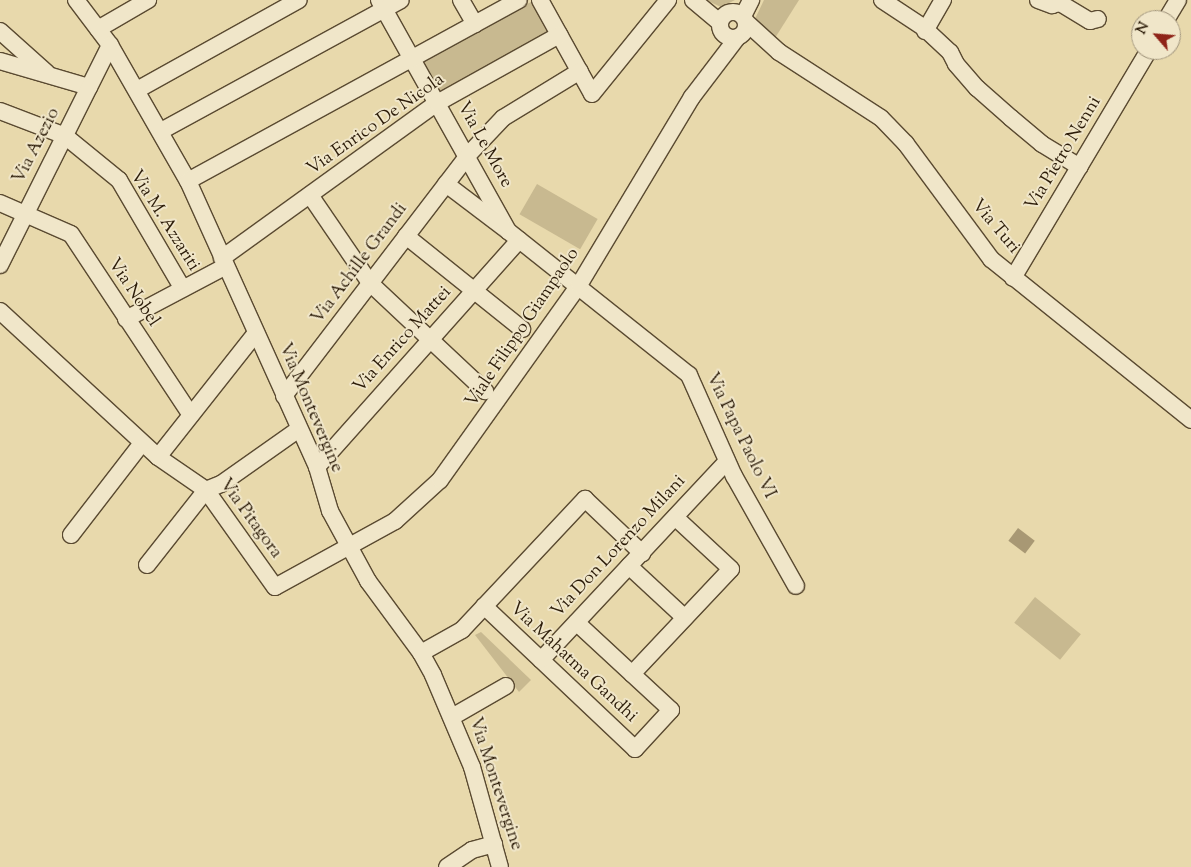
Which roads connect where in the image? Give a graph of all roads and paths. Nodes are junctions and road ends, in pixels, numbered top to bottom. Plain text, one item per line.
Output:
1 (76, 0) edge
2 (148, 0) edge
3 (298, 0) edge
4 (401, 0) edge
5 (461, 0) edge
6 (519, 0) edge
7 (540, 0) edge
8 (668, 0) edge
9 (693, 0) edge
10 (751, 0) edge
11 (882, 0) edge
12 (943, 0) edge
13 (1038, 0) edge
14 (382, 5) edge
15 (1098, 19) dead end
16 (740, 21) edge
17 (475, 24) junction
18 (721, 28) junction
19 (98, 29) junction
20 (0, 31) edge
21 (925, 31) junction
22 (559, 35) junction
23 (110, 45) junction
24 (413, 58) junction
25 (1142, 60) edge
26 (0, 61) edge
27 (580, 71) junction
28 (52, 78) junction
29 (89, 87) junction
30 (137, 90) junction
31 (692, 98) junction
32 (438, 103) junction
33 (0, 111) edge
34 (161, 131) junction
35 (65, 136) junction
36 (468, 155) junction
37 (1080, 167) junction
38 (188, 181) junction
39 (446, 184) junction
40 (310, 195) junction
41 (0, 203) edge
42 (26, 212) junction
43 (513, 235) junction
44 (406, 236) junction
45 (224, 262) junction
46 (0, 265) edge
47 (1013, 278) junction
48 (370, 283) junction
49 (579, 285) junction
50 (183, 289) junction
51 (475, 290) junction
52 (0, 311) edge
53 (126, 319) junction
54 (522, 329) dead end
55 (256, 333) junction
56 (430, 339) junction
57 (485, 391) dead end
58 (284, 396) junction
59 (191, 414) junction
60 (1191, 420) edge
61 (299, 430) junction
62 (142, 443) junction
63 (158, 457) junction
64 (727, 461) junction
65 (317, 466) junction
66 (206, 490) junction
67 (675, 517) junction
68 (71, 535) dead end
69 (349, 545) junction
70 (642, 553) junction
71 (147, 565) dead end
72 (629, 566) junction
73 (796, 586) dead end
74 (275, 587) joint
75 (484, 606) junction
76 (685, 618) junction
77 (576, 622) junction
78 (421, 653) junction
79 (541, 660) junction
80 (632, 674) junction
81 (506, 686) dead end
82 (452, 717) junction
83 (494, 844) junction
84 (447, 867) edge
85 (500, 867) edge

1 - 19 street, Via Montevergine
2 - 19 street
3 - 30 street
4 - 14 street
5 - 17 street
6 - 17 street
7 - 22 street
8 - 27 street
9 - 18 street
10 - 16 street
11 - 21 street
12 - 21 street
13 - 15 street
14 - 24 street, Via Le More
14 - 34 street
16 - 18 street
16 - 18 street, Via Turi
16 - 31 street, Viale Filippo Giampaolo
16 - 47 street, Via Turi
17 - 24 street
18 - 31 street, Viale Filippo Giampaolo
19 - 23 street, Via Montevergine
20 - 28 street
21 - 37 street
22 - 27 street
22 - 32 street, Via Enrico De Nicola
23 - 29 street, Via Azezio
23 - 30 street, Via Montevergine
24 - 32 street, Via Le More
24 - 38 street
25 - 37 street, Via Pietro Nenni
26 - 28 street
27 - 36 street, Via Achille Grandi
28 - 29 street
29 - 35 street, Via Azezio
30 - 34 street, Via Montevergine
31 - 49 street, Viale Filippo Giampaolo
32 - 36 street, Via Le More
32 - 40 street, Via Enrico De Nicola
33 - 35 street, Via M. Azzariti
34 - 38 street, Via Montevergine
35 - 42 street, Via Azezio
35 - 50 street, Via M. Azzariti
36 - 39 street, Via Achille Grandi
36 - 43 street, Via Le More
37 - 47 street, Via Pietro Nenni
38 - 45 street, Via Montevergine
39 - 43 street, Via Le More
39 - 44 street, Via Achille Grandi
40 - 45 street, Via Enrico De Nicola
40 - 48 street
41 - 42 street, Via Nobel
42 - 46 street, Via Azezio
42 - 53 street, Via Nobel
43 - 49 street, Via Le More
43 - 51 street, Via Enrico Mattei
44 - 48 street, Via Achille Grandi
44 - 51 street
45 - 50 street, Via Enrico De Nicola
45 - 55 street, Via Montevergine
47 - 60 street, Via Turi
48 - 56 street
48 - 58 street, Via Achille Grandi
49 - 64 street, Via Papa Paolo VI
49 - 69 street, Viale Filippo Giampaolo
50 - 53 street, Via Enrico De Nicola
51 - 54 street
51 - 56 street, Via Enrico Mattei
52 - 62 street, Via Pitagora
53 - 59 street, Via Nobel
55 - 58 street, Via Montevergine
55 - 59 street
56 - 57 street
56 - 65 street, Via Enrico Mattei
58 - 61 street, Via Montevergine
59 - 63 street
61 - 65 street, Via Montevergine
61 - 66 street
62 - 63 street, Via Pitagora
62 - 68 street
63 - 66 street, Via Pitagora
64 - 67 street, Via Don Lorenzo Milani
64 - 73 street, Via Papa Paolo VI
65 - 69 street, Via Montevergine
66 - 71 street
66 - 74 street, Via Pitagora
67 - 70 street, Via Don Lorenzo Milani
67 - 76 street
69 - 74 street, Viale Filippo Giampaolo
69 - 78 street, Via Montevergine
70 - 72 street, Via Don Lorenzo Milani
70 - 75 street
72 - 76 street
72 - 77 street, Via Don Lorenzo Milani
75 - 78 street
75 - 79 street, Via Mahatma Gandhi
76 - 80 street
77 - 79 street, Via Don Lorenzo Milani
77 - 80 street
78 - 82 street, Via Montevergine
79 - 80 street, Via Mahatma Gandhi
81 - 82 street
82 - 83 street, Via Montevergine
83 - 84 street
83 - 85 street, Via Montevergine

